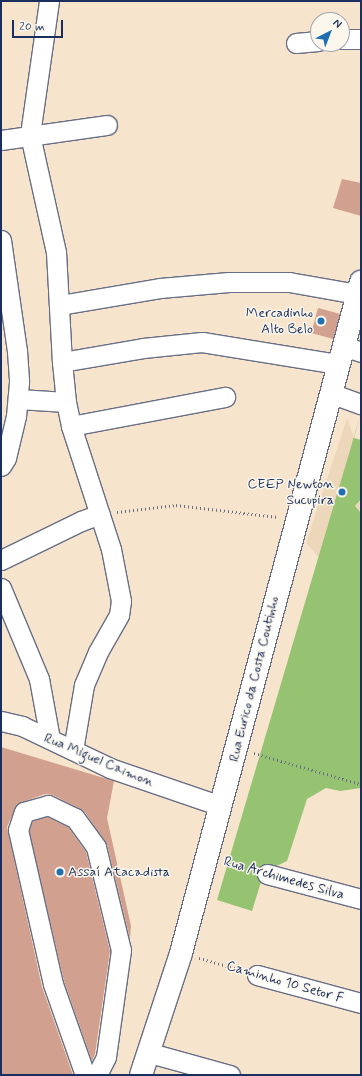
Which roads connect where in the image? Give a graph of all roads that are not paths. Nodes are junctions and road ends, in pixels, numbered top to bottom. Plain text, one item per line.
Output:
1 (49, 1) edge
2 (350, 39) edge
3 (361, 39) edge
4 (310, 42) edge
5 (296, 43) dead end
6 (107, 125) dead end
7 (30, 135) junction
8 (1, 140) edge
9 (2, 252) edge
10 (359, 288) edge
11 (60, 305) junction
12 (347, 354) edge
13 (62, 362) junction
14 (330, 393) junction
15 (225, 397) dead end
16 (18, 399) junction
17 (66, 402) junction
18 (361, 404) edge
19 (71, 426) junction
20 (1, 466) edge
21 (100, 514) junction
22 (1, 560) edge
23 (1, 588) edge
24 (1, 721) edge
25 (50, 739) junction
26 (73, 750) junction
27 (221, 806) junction
28 (267, 874) road end
29 (361, 899) edge
30 (257, 975) road end
31 (361, 1004) edge
32 (150, 1053) junction
33 (85, 1075) edge
34 (97, 1075) edge
35 (141, 1075) edge
36 (230, 1075) edge

1 - 7 street
2 - 3 street
4 - 5 street
6 - 7 street
7 - 8 street
7 - 11 street
9 - 16 street
10 - 11 street
10 - 12 main road, Rua Eurico da Costa Coutinho
11 - 13 street
12 - 13 street
12 - 14 main road, Rua Eurico da Costa Coutinho
13 - 17 street
14 - 18 street
14 - 27 main road, Rua Eurico da Costa Coutinho
15 - 19 street
16 - 17 street
16 - 20 street
17 - 19 street
19 - 21 street
21 - 22 street
21 - 26 street
23 - 25 street
24 - 25 street, Rua Miguel Caimon
25 - 26 street, Rua Miguel Caimon
26 - 27 street, Rua Miguel Caimon
27 - 32 main road, Rua Eurico da Costa Coutinho
28 - 29 street, Rua Archimedes Silva
30 - 31 street, Caminho 10 Setor F
32 - 35 main road, Rua Eurico da Costa Coutinho
32 - 36 street
33 - 34 street

